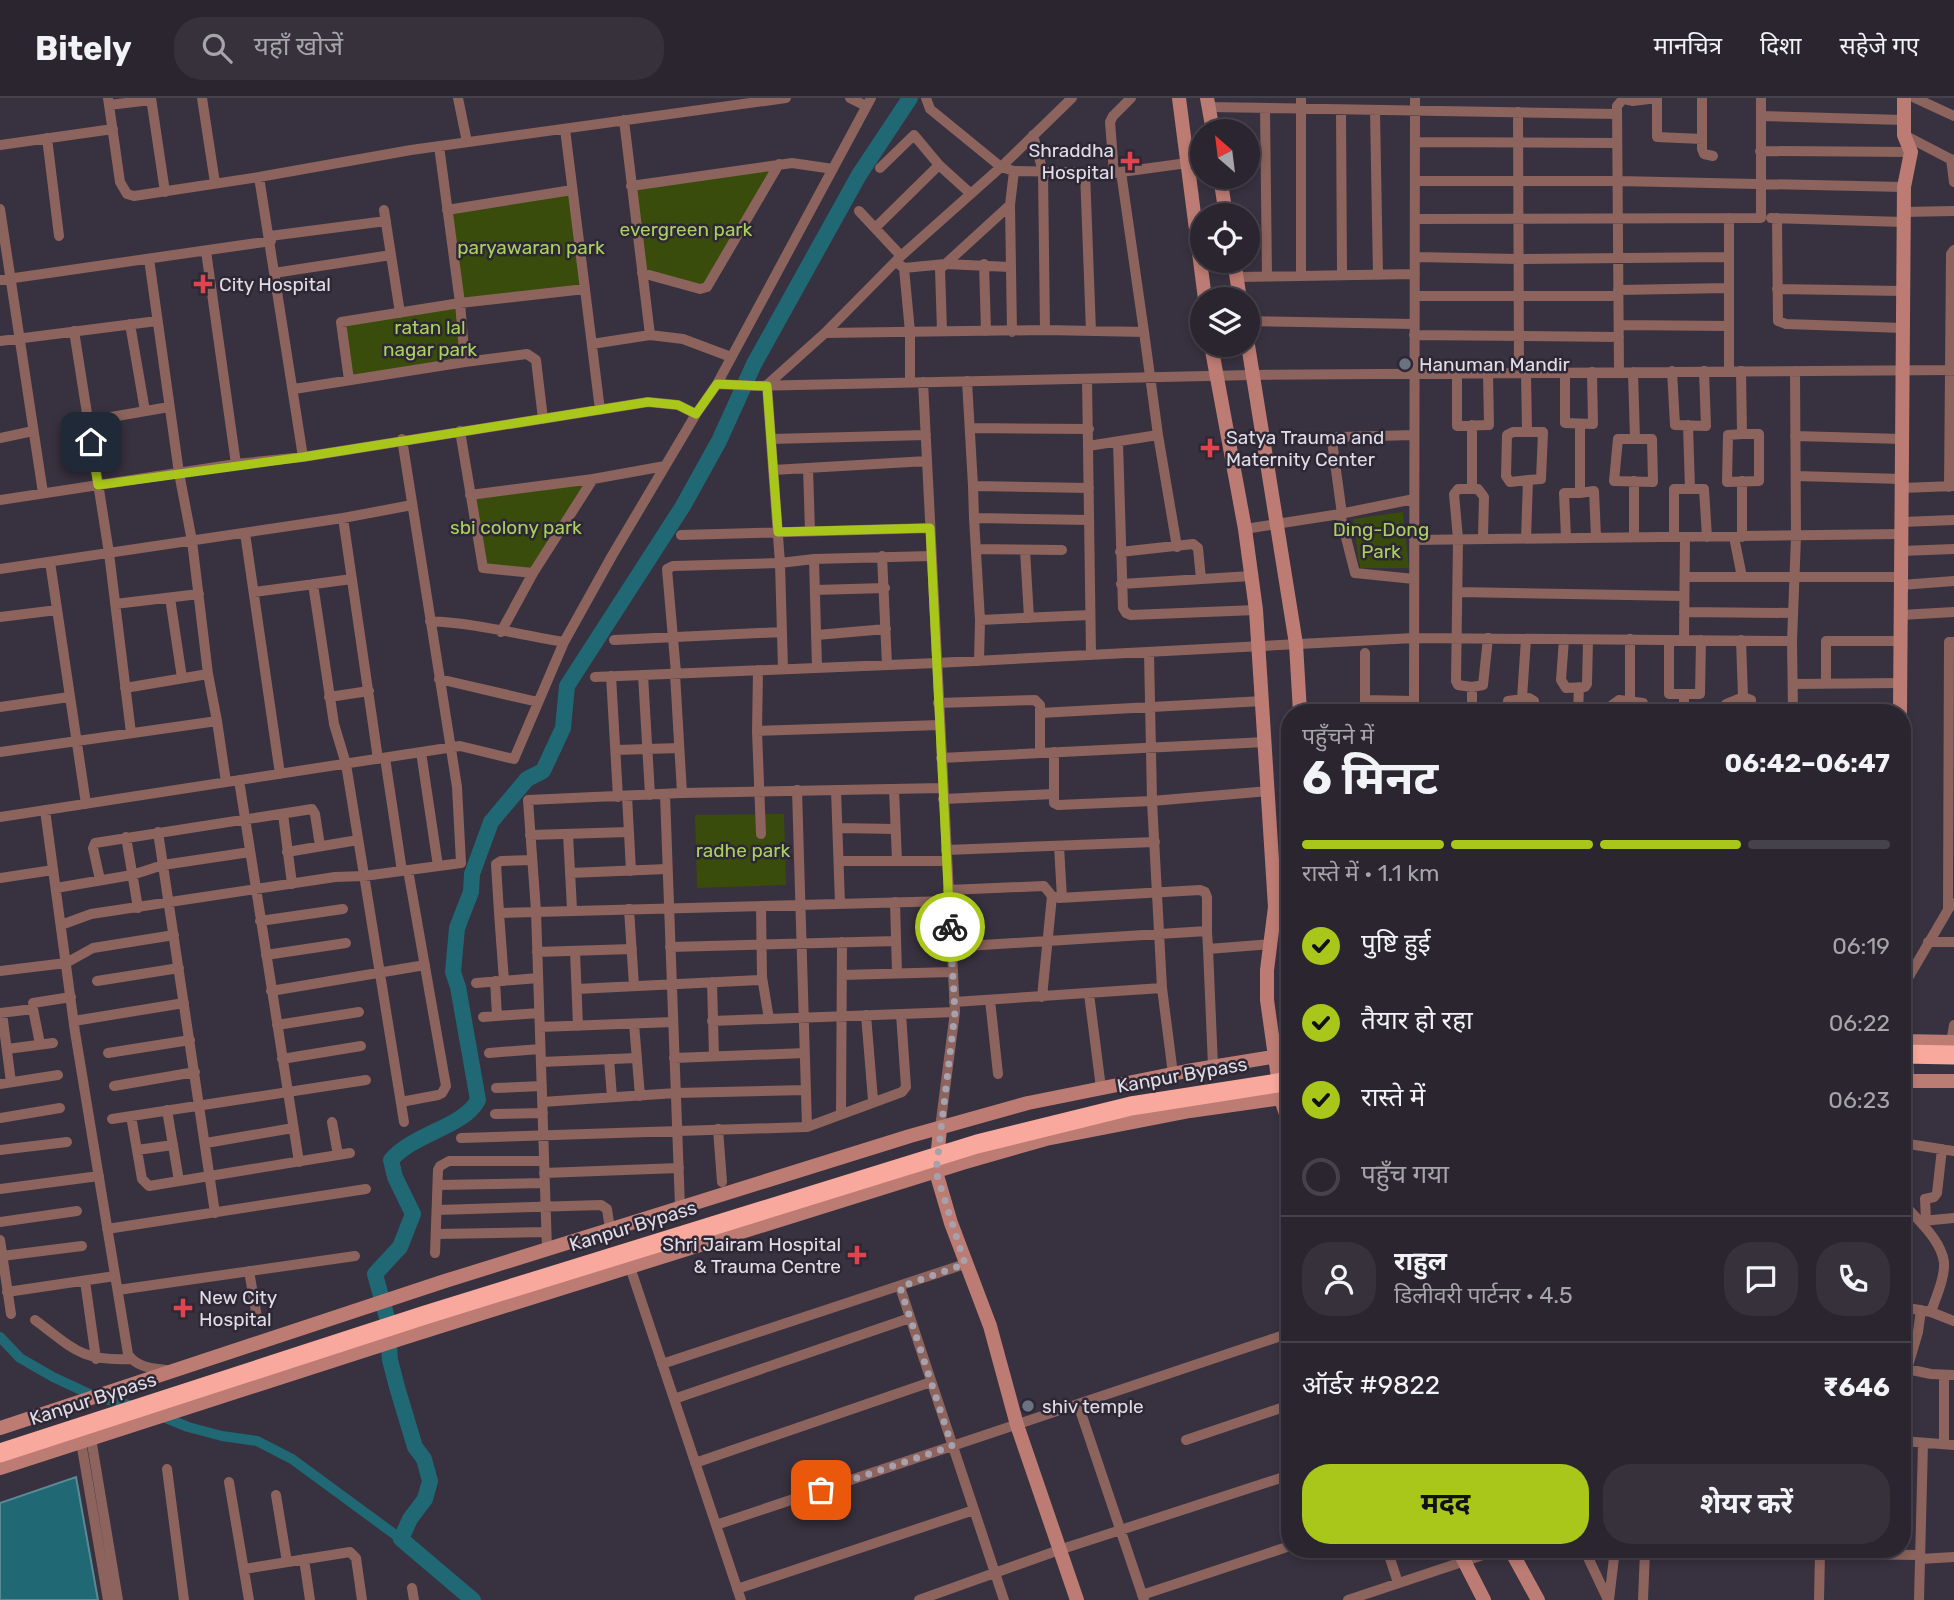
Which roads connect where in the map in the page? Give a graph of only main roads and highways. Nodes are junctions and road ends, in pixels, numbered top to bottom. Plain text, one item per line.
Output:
1 (1911, 1045) edge
2 (1953, 1046) edge
3 (1954, 1066) edge
4 (1281, 1070) edge
5 (1911, 1075) edge
6 (1281, 1082) edge
7 (0, 1441) edge
8 (0, 1453) edge

1 - 2 highway, bridge
3 - 5 highway
4 - 7 highway, Kanpur Bypass
6 - 8 highway, Kanpur Bypass, bridge

